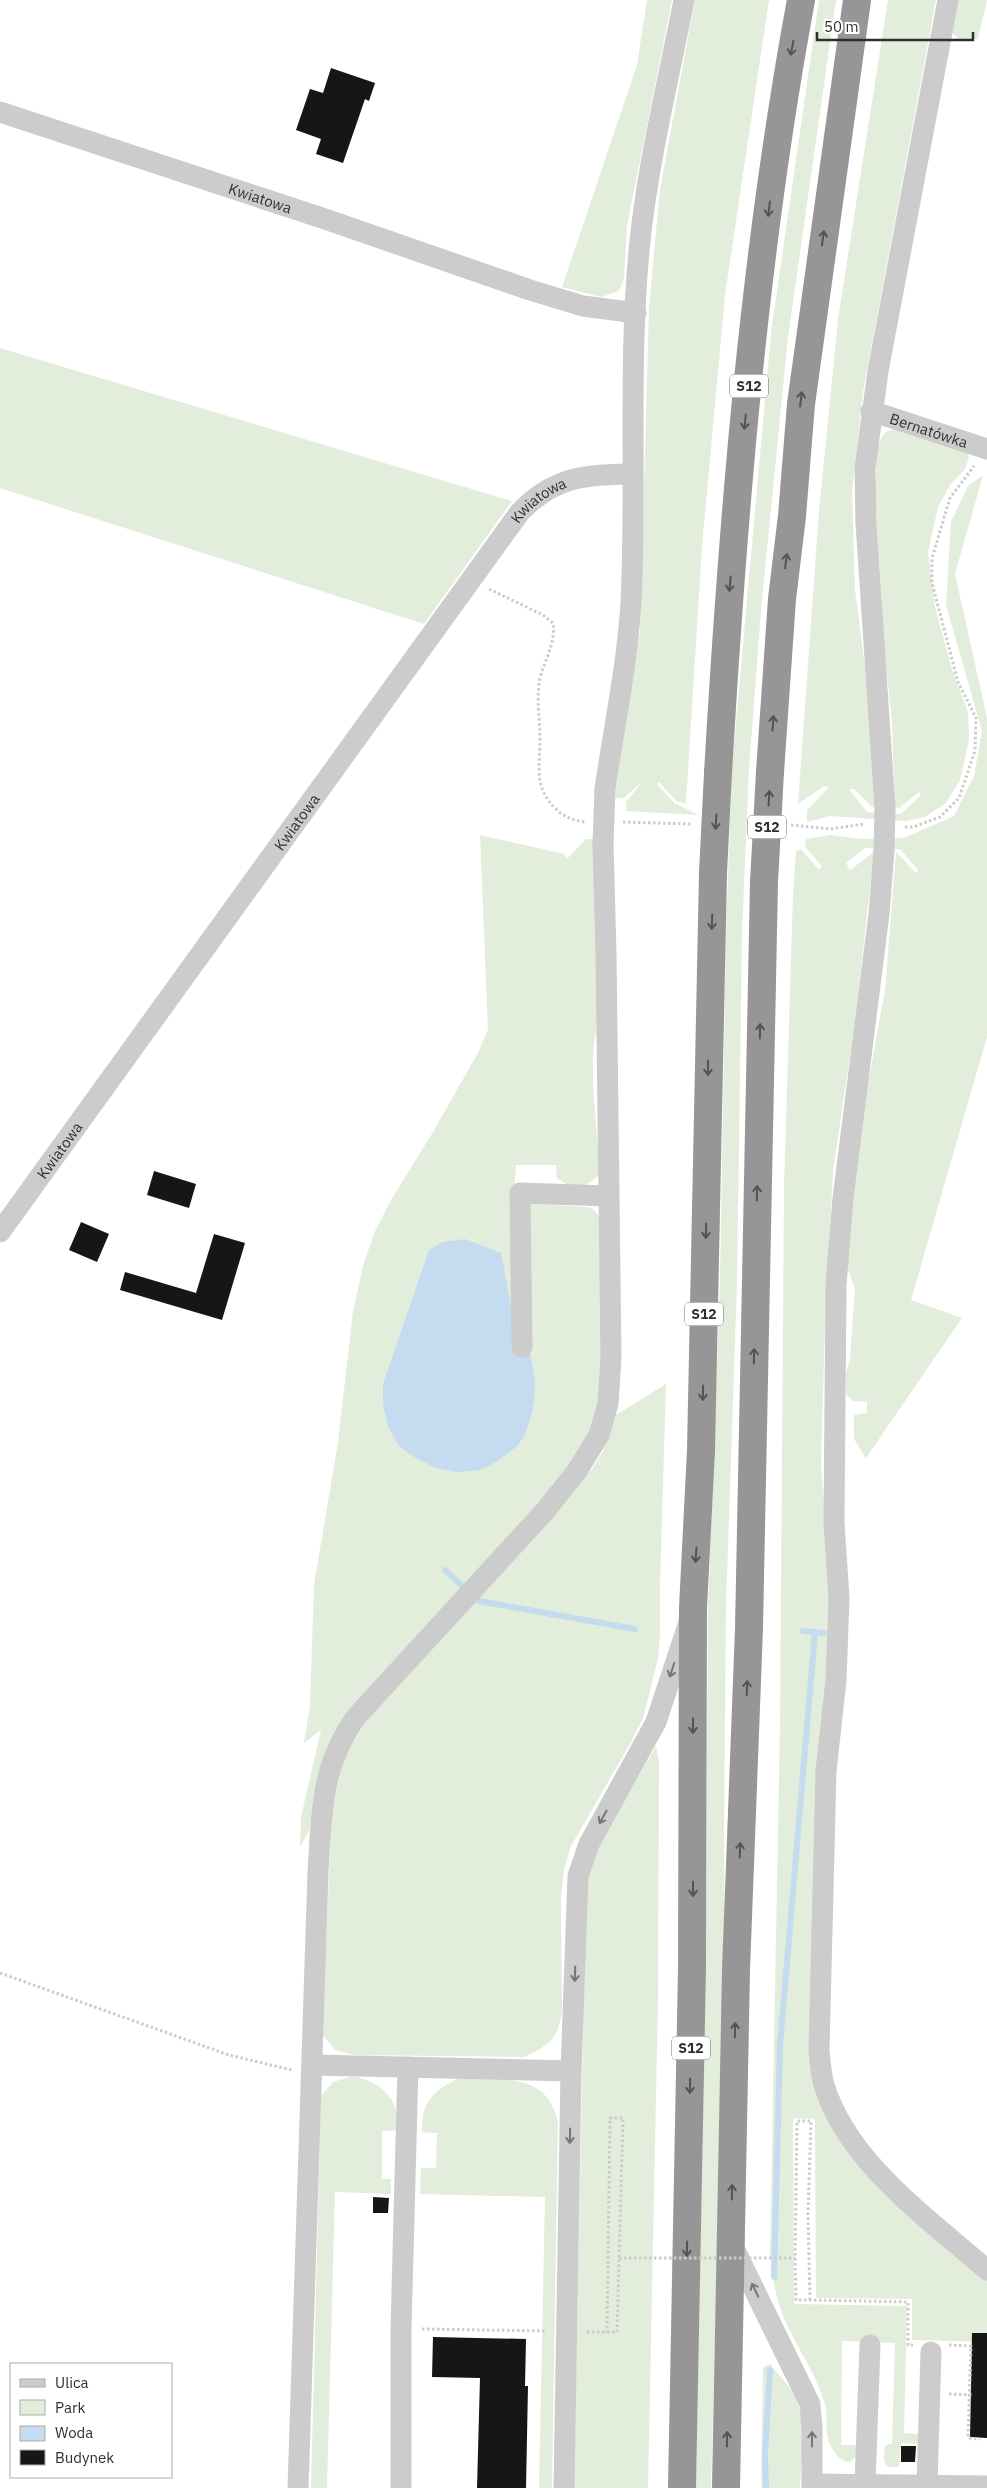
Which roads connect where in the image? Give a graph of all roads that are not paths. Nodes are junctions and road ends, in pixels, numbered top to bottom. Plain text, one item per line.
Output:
1 (684, 0) edge
2 (801, 0) edge
3 (857, 0) edge
4 (948, 0) edge
5 (0, 112) edge
6 (636, 313) junction
7 (871, 411) junction
8 (981, 448) edge
9 (632, 474) junction
10 (608, 1196) junction
11 (2, 1228) edge
12 (522, 1347) dead end
13 (694, 1608) junction
14 (408, 2067) junction
15 (312, 2070) junction
16 (572, 2071) junction
17 (731, 2241) junction
18 (987, 2270) edge
19 (870, 2345) dead end
20 (931, 2347) road end
21 (865, 2484) junction
22 (928, 2485) junction
23 (812, 2486) edge
24 (987, 2486) edge
25 (298, 2488) edge
26 (401, 2488) edge
27 (564, 2488) edge
28 (682, 2488) edge
29 (726, 2488) edge

1 - 6 street
2 -> 13 highway, S12, bridge
17 -> 3 highway, S12, bridge
4 - 7 street
5 - 6 street, Kwiatowa
6 - 9 street
7 - 8 street, Bernatówka
7 - 18 street, bridge
9 - 10 street, bridge
9 - 11 street, Kwiatowa
10 - 12 street
10 - 15 street
13 -> 16 street
13 -> 28 highway, S12
14 - 15 street
14 - 16 street
14 - 26 street
15 - 25 street
16 -> 27 street
23 -> 17 street
29 -> 17 highway, S12
19 - 21 street
20 - 22 street
21 - 22 street
21 - 23 street
22 - 24 street

